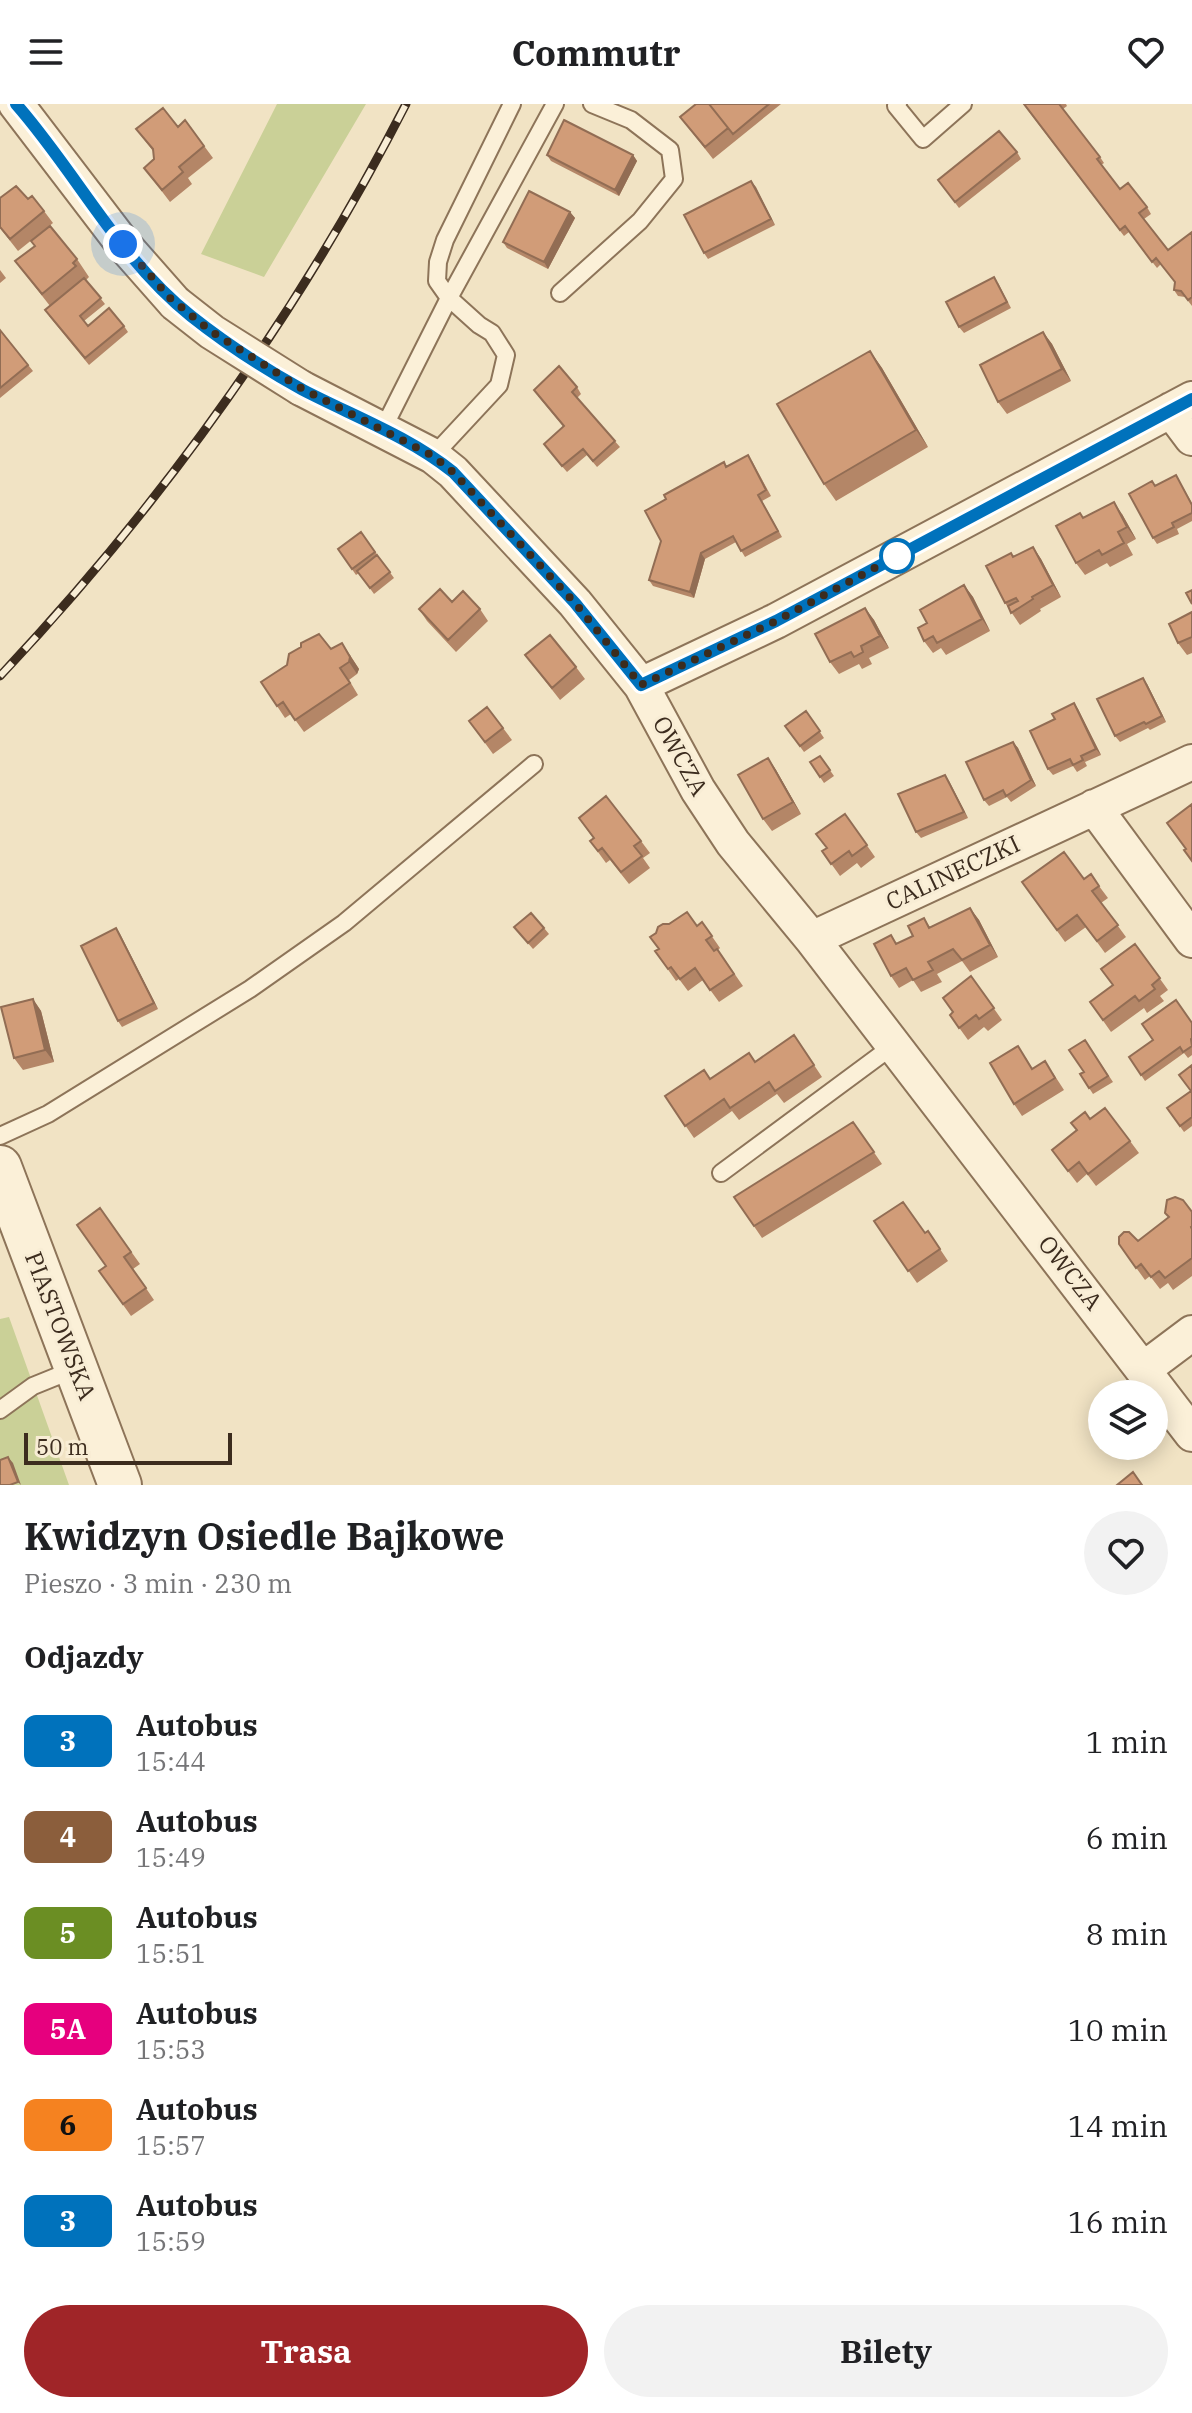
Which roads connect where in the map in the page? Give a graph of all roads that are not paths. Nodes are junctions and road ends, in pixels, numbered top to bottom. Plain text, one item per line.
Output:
1 (16, 104) edge
2 (512, 104) edge
3 (555, 104) edge
4 (592, 104) edge
5 (898, 104) edge
6 (963, 104) edge
7 (613, 107) edge
8 (560, 293) dead end
9 (449, 298) junction
10 (1182, 404) edge
11 (383, 429) junction
12 (1192, 438) edge
13 (433, 456) junction
14 (641, 685) junction
15 (1192, 762) edge
16 (534, 764) dead end
17 (1094, 807) junction
18 (812, 939) junction
19 (1192, 940) edge
20 (894, 1045) junction
21 (0, 1136) edge
22 (0, 1167) edge
23 (721, 1173) dead end
24 (1192, 1333) edge
25 (76, 1369) junction
26 (1144, 1369) junction
27 (0, 1410) edge
28 (1192, 1434) edge
29 (120, 1485) edge

1 - 11 street, OWCZA, bridge
2 - 9 lane
3 - 9 lane
4 - 7 lane
5 - 6 lane
7 - 8 lane
9 - 11 lane
9 - 13 lane
10 - 12 street
10 - 14 street
11 - 13 street, OWCZA
13 - 14 street, OWCZA
14 - 18 street, OWCZA
15 - 17 street, CALINECZKI
16 - 21 lane
17 - 18 street, CALINECZKI
17 - 19 street
18 - 20 street, OWCZA
20 - 23 lane
20 - 26 street, OWCZA
22 - 25 street, PIASTOWSKA
24 - 26 street
25 - 27 lane
25 - 29 street, PIASTOWSKA
26 - 28 street, OWCZA

